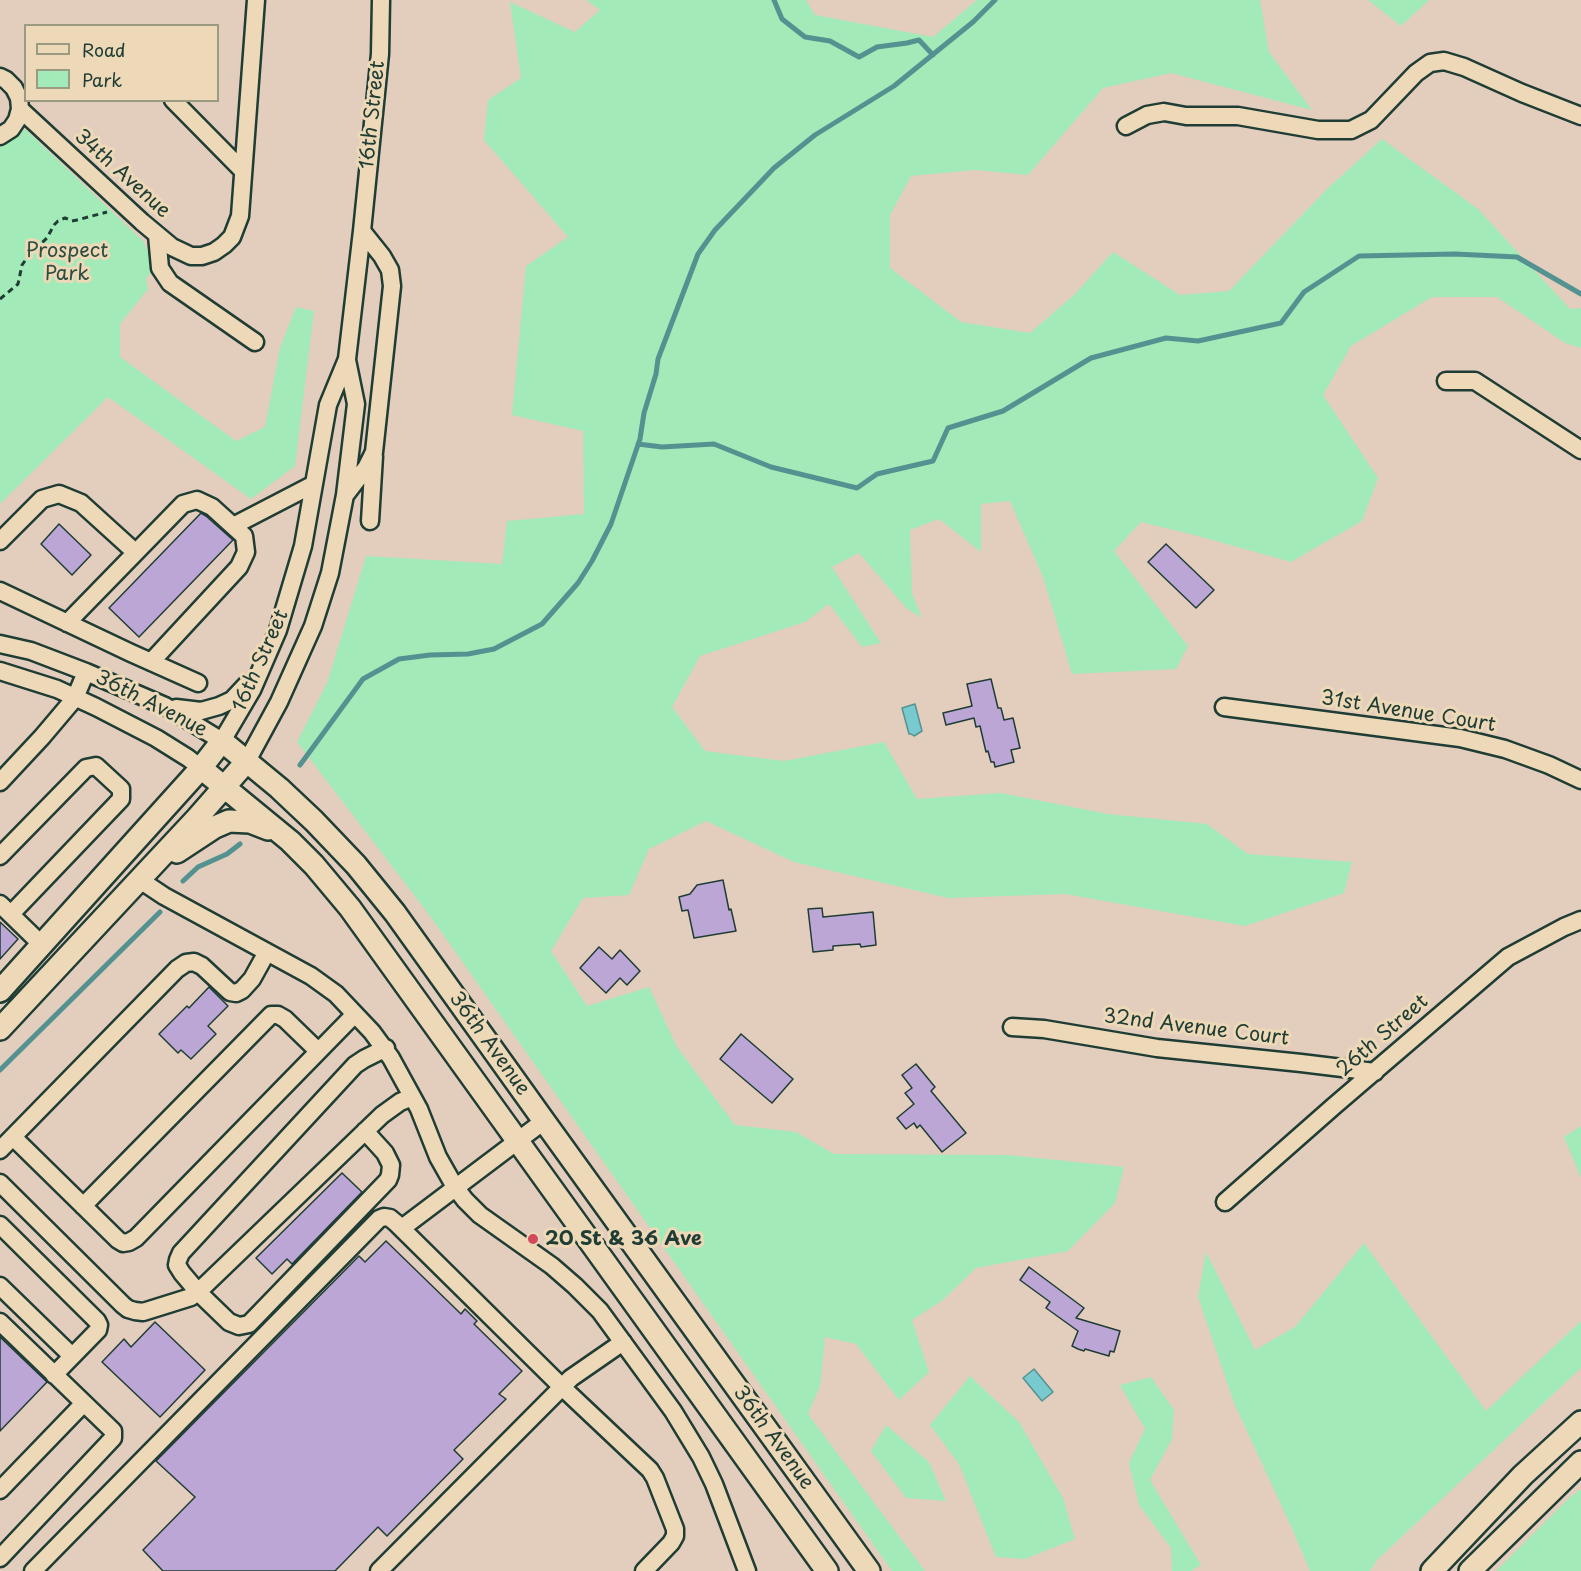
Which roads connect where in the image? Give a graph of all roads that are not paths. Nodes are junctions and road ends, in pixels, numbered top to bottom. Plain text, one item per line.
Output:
1 (256, 0) edge
2 (381, 0) edge
3 (0, 77) edge
4 (175, 102) edge
5 (20, 109) junction
6 (1581, 116) edge
7 (1126, 126) dead end
8 (0, 136) edge
9 (243, 171) junction
10 (362, 231) junction
11 (157, 235) junction
12 (255, 342) dead end
13 (347, 359) junction
14 (1446, 381) dead end
15 (1581, 450) edge
16 (374, 452) junction
17 (314, 484) junction
18 (345, 495) junction
19 (369, 521) dead end
20 (233, 526) junction
21 (0, 541) edge
22 (135, 552) junction
23 (0, 591) edge
24 (67, 623) junction
25 (278, 630) junction
26 (0, 644) edge
27 (151, 662) junction
28 (0, 671) edge
29 (86, 672) junction
30 (198, 683) dead end
31 (75, 698) junction
32 (165, 706) junction
33 (1224, 707) dead end
34 (222, 741) junction
35 (247, 761) junction
36 (201, 768) junction
37 (1581, 780) edge
38 (0, 782) edge
39 (224, 787) junction
40 (290, 841) junction
41 (0, 856) edge
42 (144, 875) junction
43 (5, 909) edge
44 (1581, 920) edge
45 (41, 944) junction
46 (267, 952) junction
47 (0, 991) edge
48 (355, 1014) junction
49 (1012, 1027) dead end
50 (0, 1029) edge
51 (386, 1048) junction
52 (318, 1051) junction
53 (1375, 1072) junction
54 (412, 1096) junction
55 (544, 1121) junction
56 (365, 1131) junction
57 (13, 1137) junction
58 (517, 1141) junction
59 (0, 1150) edge
60 (0, 1183) edge
61 (455, 1187) junction
62 (1225, 1202) dead end
63 (83, 1206) junction
64 (0, 1225) edge
65 (402, 1228) junction
66 (0, 1286) edge
67 (198, 1292) junction
68 (0, 1322) edge
69 (623, 1342) junction
70 (72, 1356) junction
71 (54, 1375) junction
72 (562, 1387) junction
73 (84, 1403) junction
74 (1581, 1422) edge
75 (1581, 1462) edge
76 (0, 1490) edge
77 (0, 1558) edge
78 (0, 1566) edge
79 (864, 1569) edge
80 (5, 1571) edge
81 (33, 1571) edge
82 (379, 1571) edge
83 (644, 1571) edge
84 (747, 1571) edge
85 (827, 1571) edge
86 (1432, 1571) edge
87 (1470, 1571) edge

1 - 9 street
2 - 10 street, 16th Street
3 - 5 street, 34th Avenue
4 - 9 street
5 - 8 street
5 - 11 street, 34th Avenue
6 - 7 street
9 - 11 street, 34th Avenue
10 - 13 street, 16th Street
10 - 16 street, 16th Street
11 - 12 street
13 - 17 street, 16th Street
13 - 18 street, 16th Street
14 - 15 street
16 - 18 street, 16th Street
16 - 19 street, 16th Street
17 - 20 street
17 - 25 street, 16th Street
18 - 35 street, 16th Street
20 - 22 street
20 - 27 street
21 - 22 street
22 - 24 street
23 - 24 street
24 - 27 street
25 - 32 street
25 - 34 street, 16th Street
26 - 29 street, 36th Avenue
27 - 30 street
28 - 31 street, 36th Avenue
29 - 31 street
29 - 32 street, 36th Avenue
31 - 36 street, 36th Avenue
31 - 38 street
32 - 34 street, 36th Avenue
33 - 37 street, 31st Avenue Court
34 - 35 main road, 36th Avenue
34 - 36 main road, 16th Street
35 - 39 main road, 16th Street
35 - 55 main road, 36th Avenue
36 - 39 main road, 36th Avenue
36 - 45 main road, 16th Street
39 - 40 main road, 36th Avenue
39 - 42 main road, 16th Street
40 - 42 main road
40 - 58 main road, 36th Avenue
41 - 43 street
42 - 46 street
42 - 50 main road, 16th Street
43 - 45 street
44 - 53 street, 26th Street
45 - 47 main road, 16th Street
46 - 48 street
46 - 57 street
48 - 51 street
48 - 52 street
49 - 53 street, 32nd Avenue Court
51 - 54 street
51 - 67 street
52 - 63 street
52 - 63 street
53 - 62 street, 26th Street
54 - 56 street
54 - 61 street
55 - 58 street
55 - 79 main road, 36th Avenue
56 - 67 street
56 - 67 street
57 - 59 street
57 - 63 street
58 - 61 street
58 - 85 main road, 36th Avenue
60 - 67 street
61 - 65 street
61 - 69 street
64 - 70 street
65 - 72 street
65 - 81 street
66 - 70 street
68 - 71 street
69 - 72 street
69 - 84 street
70 - 71 street
71 - 73 street
72 - 82 street
72 - 83 street
73 - 76 street
73 - 77 street
74 - 86 main road
75 - 87 main road
78 - 80 street

